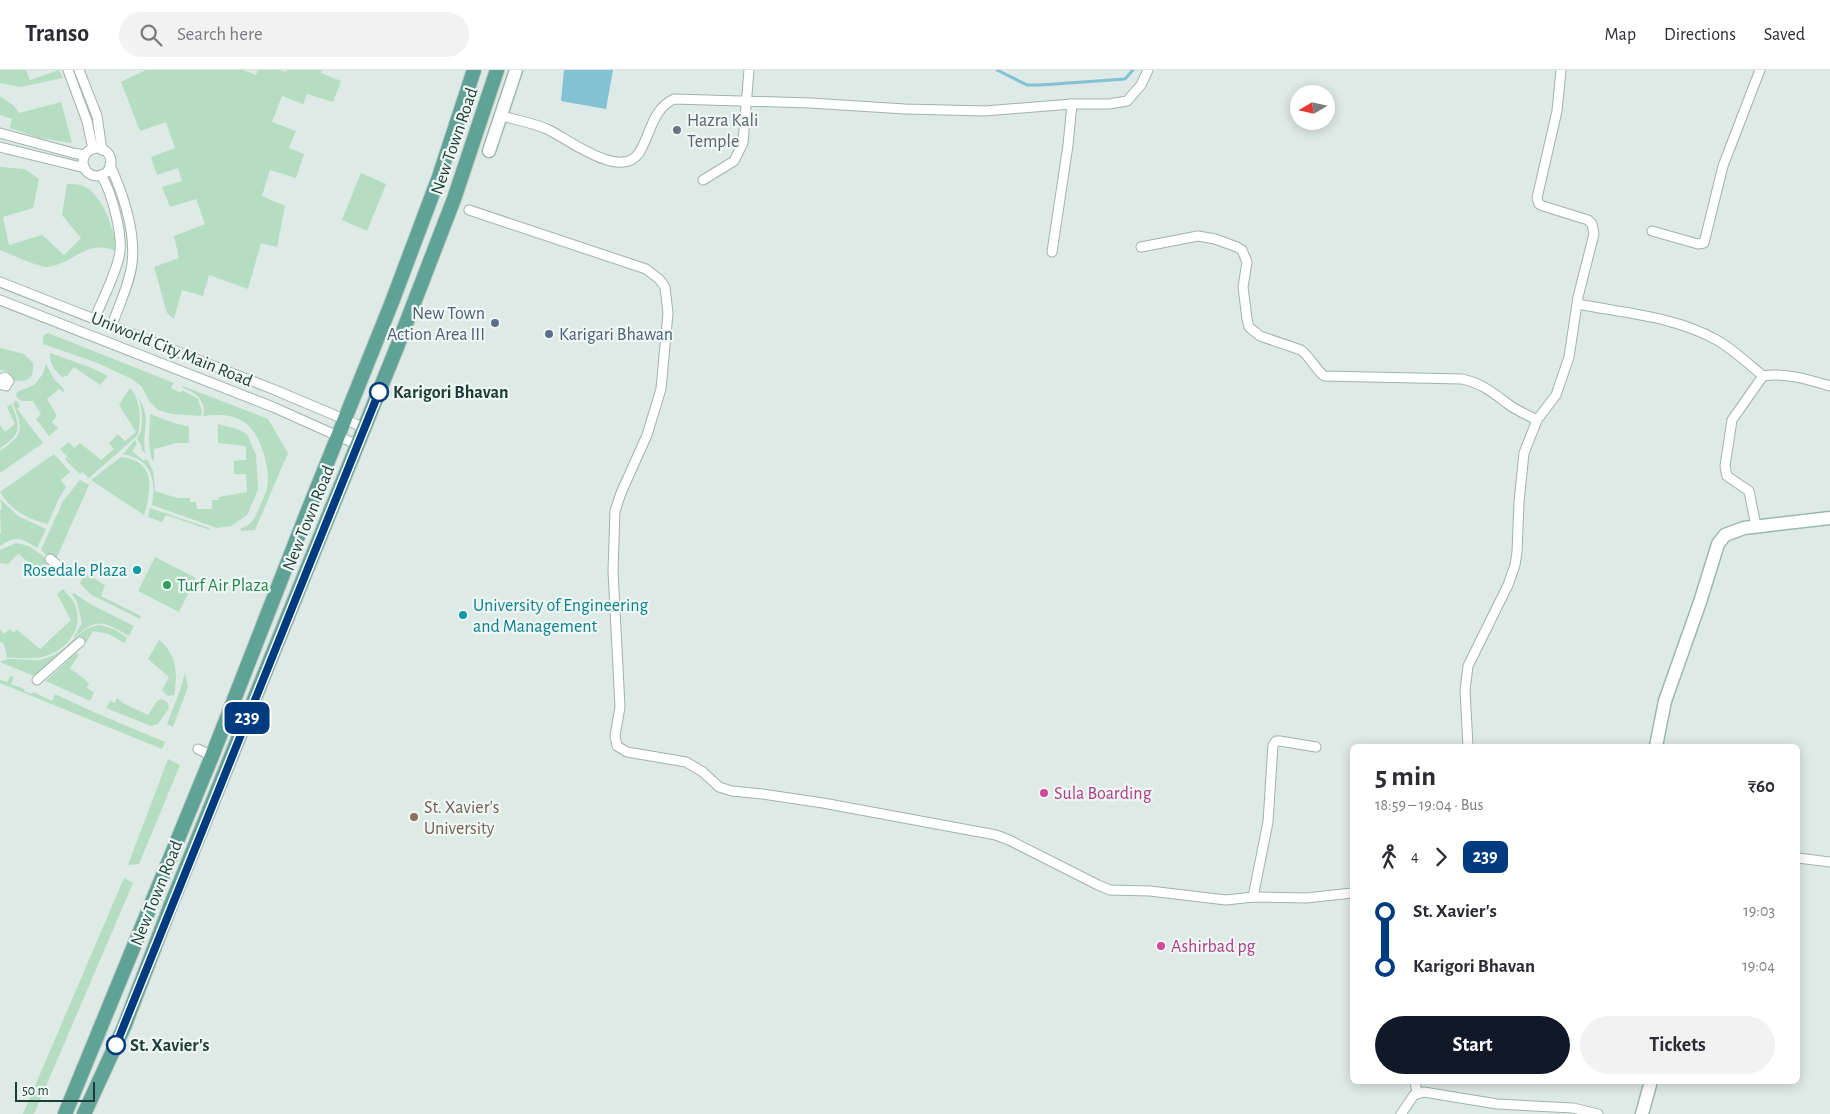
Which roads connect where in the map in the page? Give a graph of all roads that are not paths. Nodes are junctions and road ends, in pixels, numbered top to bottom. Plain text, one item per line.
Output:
1 (68, 70) edge
2 (79, 70) edge
3 (474, 70) edge
4 (497, 70) edge
5 (516, 70) edge
6 (749, 70) edge
7 (1148, 70) edge
8 (1561, 70) edge
9 (1760, 70) edge
10 (746, 101) junction
11 (1072, 104) junction
12 (501, 116) junction
13 (0, 133) edge
14 (0, 147) edge
15 (489, 150) dead end
16 (94, 151) junction
17 (110, 165) junction
18 (85, 168) junction
19 (101, 176) junction
20 (703, 180) dead end
21 (469, 210) dead end
22 (1652, 231) dead end
23 (1141, 247) dead end
24 (1052, 252) dead end
25 (0, 282) edge
26 (0, 300) edge
27 (1578, 304) junction
28 (95, 318) junction
29 (112, 325) junction
30 (1763, 376) junction
31 (0, 379) edge
32 (0, 384) edge
33 (1830, 386) edge
34 (344, 420) junction
35 (1537, 420) junction
36 (364, 428) junction
37 (337, 436) junction
38 (358, 445) junction
39 (1830, 518) edge
40 (1756, 526) junction
41 (80, 642) dead end
42 (37, 680) dead end
43 (1468, 744) edge
44 (1656, 744) edge
45 (1316, 748) dead end
46 (198, 749) dead end
47 (212, 756) junction
48 (1800, 858) edge
49 (1830, 862) edge
50 (1350, 893) edge
51 (1253, 897) junction
52 (1416, 1084) edge
53 (1650, 1084) edge
54 (1418, 1093) junction
55 (65, 1114) edge
56 (84, 1114) edge
57 (1400, 1114) edge
58 (1598, 1114) edge
59 (1642, 1114) edge

1 - 16 street
2 - 16 street
3 - 34 main road, New Town Road
4 - 36 main road, New Town Road
5 - 12 street
6 - 10 street
7 - 11 street
8 - 27 street
9 - 22 street
10 - 11 street
10 - 12 street
10 - 20 street
11 - 24 street
12 - 15 street
13 - 16 street
14 - 18 street
16 - 17 street
16 - 18 street
17 - 19 street
17 - 29 street
18 - 19 street
19 - 28 street
21 - 51 street
23 - 35 street
25 - 28 street, Uniworld City Main Road
26 - 37 street, Uniworld City Main Road
27 - 30 street
27 - 35 street
28 - 29 street, Uniworld City Main Road
29 - 34 street, Uniworld City Main Road
30 - 33 street
30 - 40 street
31 - 32 street
34 - 36 street, Uniworld City Main Road
34 - 37 main road, New Town Road
35 - 43 street
36 - 38 main road, New Town Road
37 - 38 street, Uniworld City Main Road
37 - 47 main road, New Town Road
38 - 56 main road, New Town Road
39 - 40 street
40 - 44 street
41 - 42 street
45 - 51 street
46 - 47 street
47 - 55 main road, New Town Road
48 - 49 street
50 - 51 street
52 - 54 street
53 - 59 street
54 - 57 street
54 - 58 street

